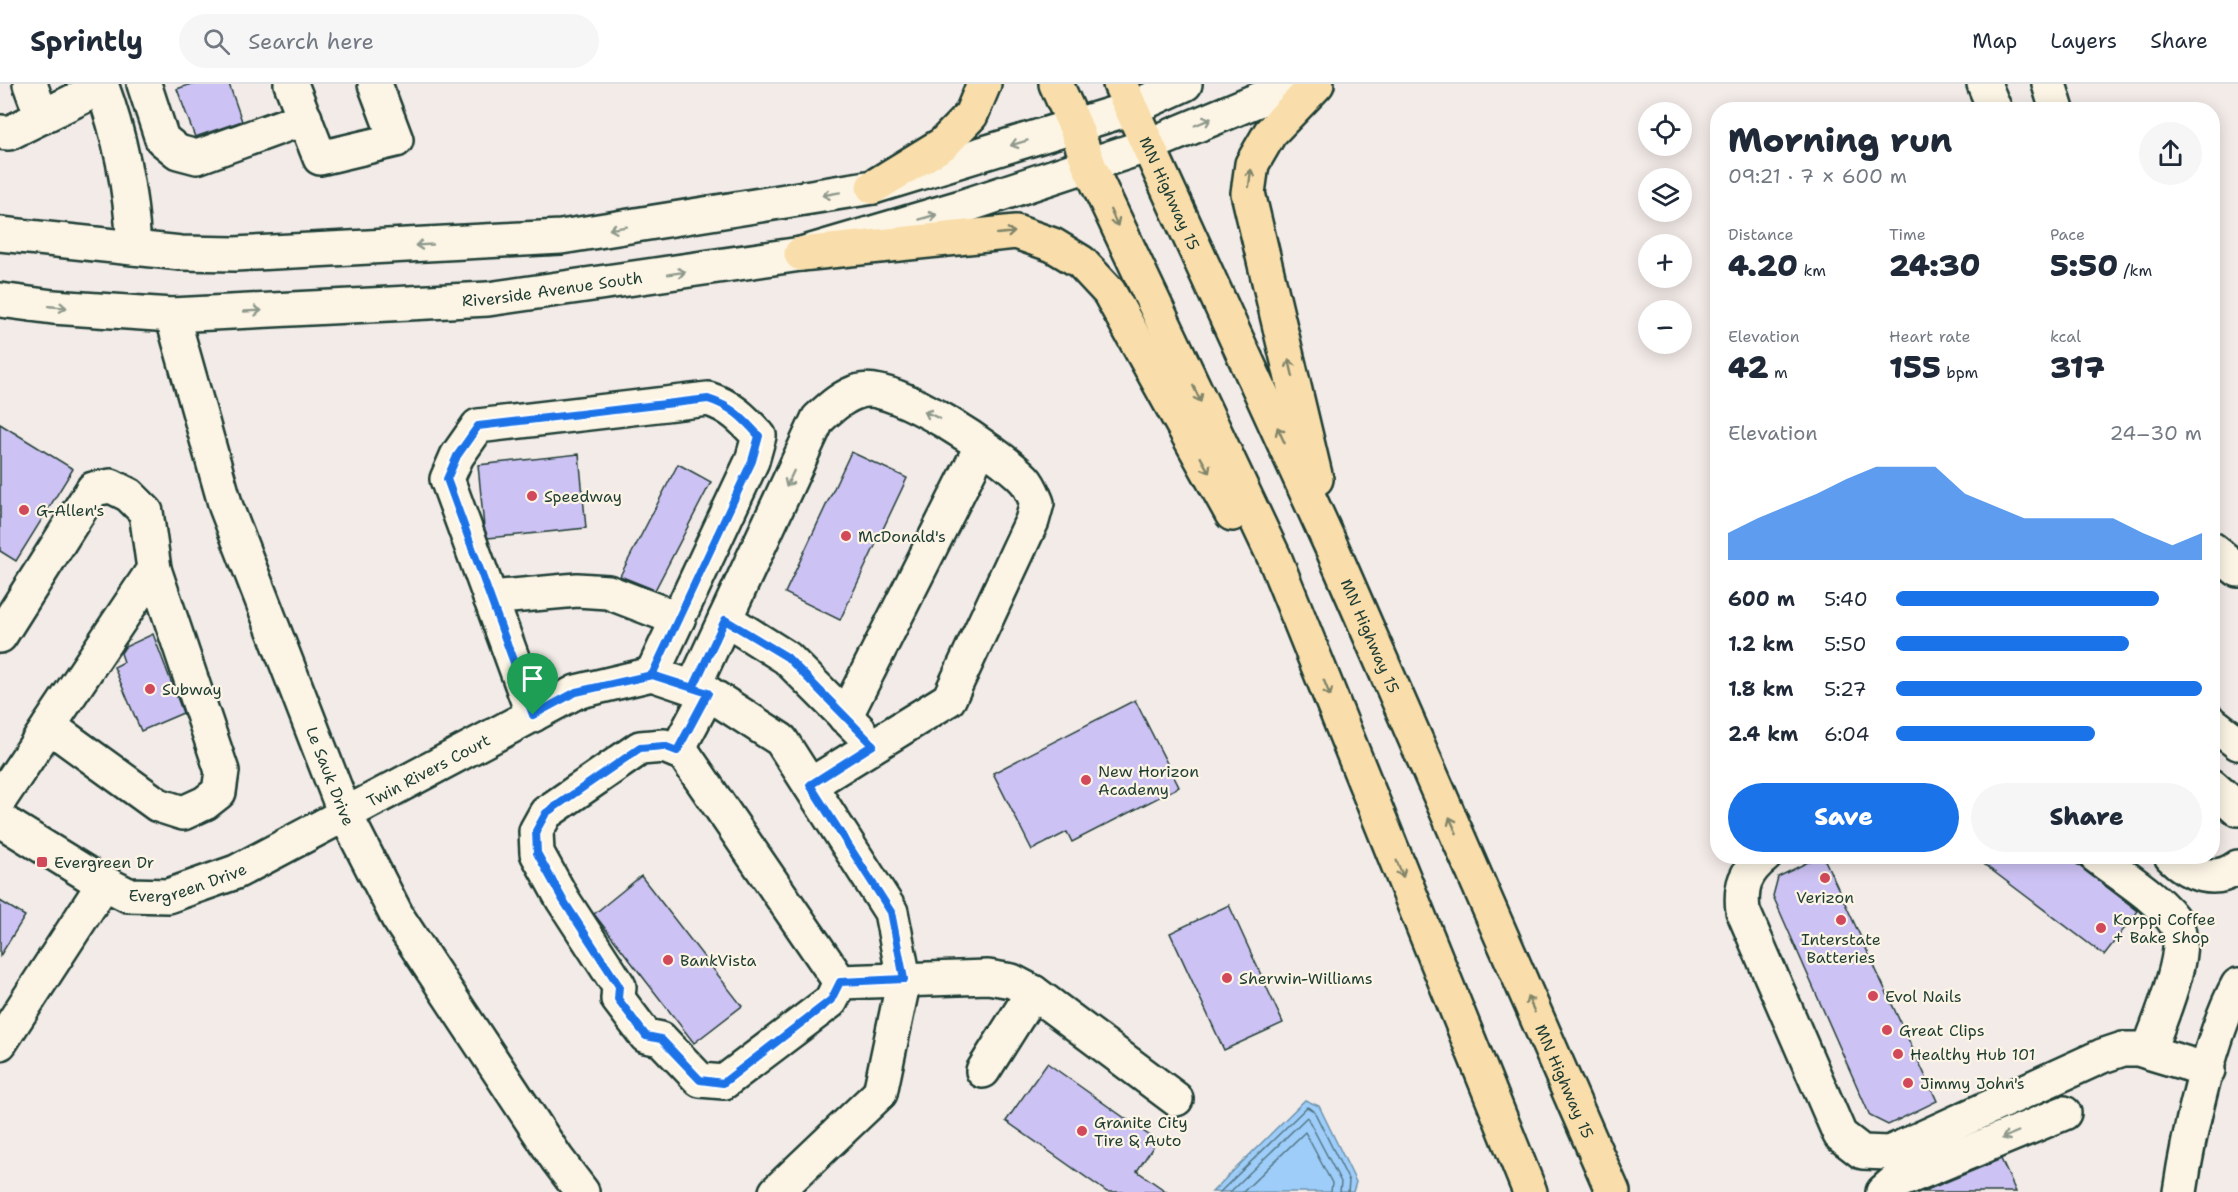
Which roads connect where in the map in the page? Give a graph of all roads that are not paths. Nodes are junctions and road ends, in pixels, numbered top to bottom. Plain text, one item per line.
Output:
1 (30, 84) edge
2 (144, 84) edge
3 (291, 84) edge
4 (375, 84) edge
5 (984, 84) edge
6 (1056, 84) edge
7 (1185, 84) edge
8 (1296, 84) edge
9 (1317, 84) edge
10 (1984, 84) edge
11 (2049, 84) edge
12 (102, 86) edge
13 (1126, 96) edge
14 (1992, 102) edge
15 (2055, 102) edge
16 (42, 117) junction
17 (305, 118) junction
18 (1075, 126) junction
19 (0, 132) edge
20 (1149, 145) junction
21 (1089, 165) junction
22 (873, 187) junction
23 (0, 234) edge
24 (134, 249) junction
25 (801, 254) junction
26 (0, 300) edge
27 (172, 315) junction
28 (981, 447) junction
29 (1332, 548) junction
30 (154, 569) junction
31 (490, 598) junction
32 (5, 616) edge
33 (678, 619) junction
34 (725, 620) junction
35 (1315, 658) junction
36 (652, 675) junction
37 (701, 691) junction
38 (533, 715) junction
39 (845, 717) junction
40 (49, 726) junction
41 (2220, 729) edge
42 (2238, 743) edge
43 (873, 745) junction
44 (677, 751) junction
45 (810, 785) junction
46 (2220, 793) edge
47 (0, 799) edge
48 (2238, 809) edge
49 (345, 814) junction
50 (0, 820) edge
51 (1755, 864) edge
52 (2106, 864) edge
53 (2182, 864) edge
54 (2238, 867) edge
55 (104, 883) junction
56 (904, 979) junction
57 (840, 982) junction
58 (2238, 985) edge
59 (1033, 992) junction
60 (0, 1042) edge
61 (2148, 1052) junction
62 (2208, 1070) junction
63 (983, 1071) dead end
64 (1176, 1099) dead end
65 (2064, 1113) dead end
66 (582, 1192) edge
67 (776, 1192) edge
68 (1530, 1192) edge
69 (1613, 1192) edge
70 (1883, 1192) edge
71 (2180, 1192) edge

1 - 16 street
2 - 17 street
3 - 17 street
4 - 17 street
5 - 22 highway
6 - 18 highway
7 - 13 street
20 -> 8 street, Riverside Avenue South
29 -> 9 highway
10 - 14 street
11 - 15 street
12 - 16 street
12 - 24 street
13 - 18 street
13 - 20 highway, MN Highway 15
16 - 19 street
18 - 21 highway
18 -> 22 street
20 - 21 street, Riverside Avenue South
29 -> 20 highway, MN Highway 15
25 -> 21 street, Riverside Avenue South
21 -> 35 highway
22 -> 24 street
23 - 24 street
27 -> 25 street, Riverside Avenue South
25 -> 35 highway
26 -> 27 street, Riverside Avenue South
27 - 49 street, Le Sauk Drive
28 -> 34 street
28 - 39 street
28 - 43 street
69 -> 29 highway, MN Highway 15
30 - 32 street
30 - 40 street
30 - 40 street
31 - 33 street
31 - 33 street
31 - 38 street
33 - 36 street
34 - 37 street
34 - 39 street
35 -> 68 highway
36 - 37 street
36 - 38 street, Twin Rivers Court
37 - 44 street
37 - 45 street
38 - 49 street, Twin Rivers Court
39 - 43 street
40 - 47 street
41 - 42 street
43 - 45 street
44 - 57 street
44 - 57 street
45 - 56 street
46 - 48 street
49 - 55 street, Evergreen Drive
49 - 66 street, Le Sauk Drive
50 - 55 street, Evergreen Drive
51 - 61 street
52 - 61 street
53 - 54 street
55 - 60 street
56 - 57 street
56 - 59 street
56 - 67 street
58 - 62 street
59 - 63 street
59 - 64 street
61 - 62 street
62 - 71 street
65 -> 70 street

